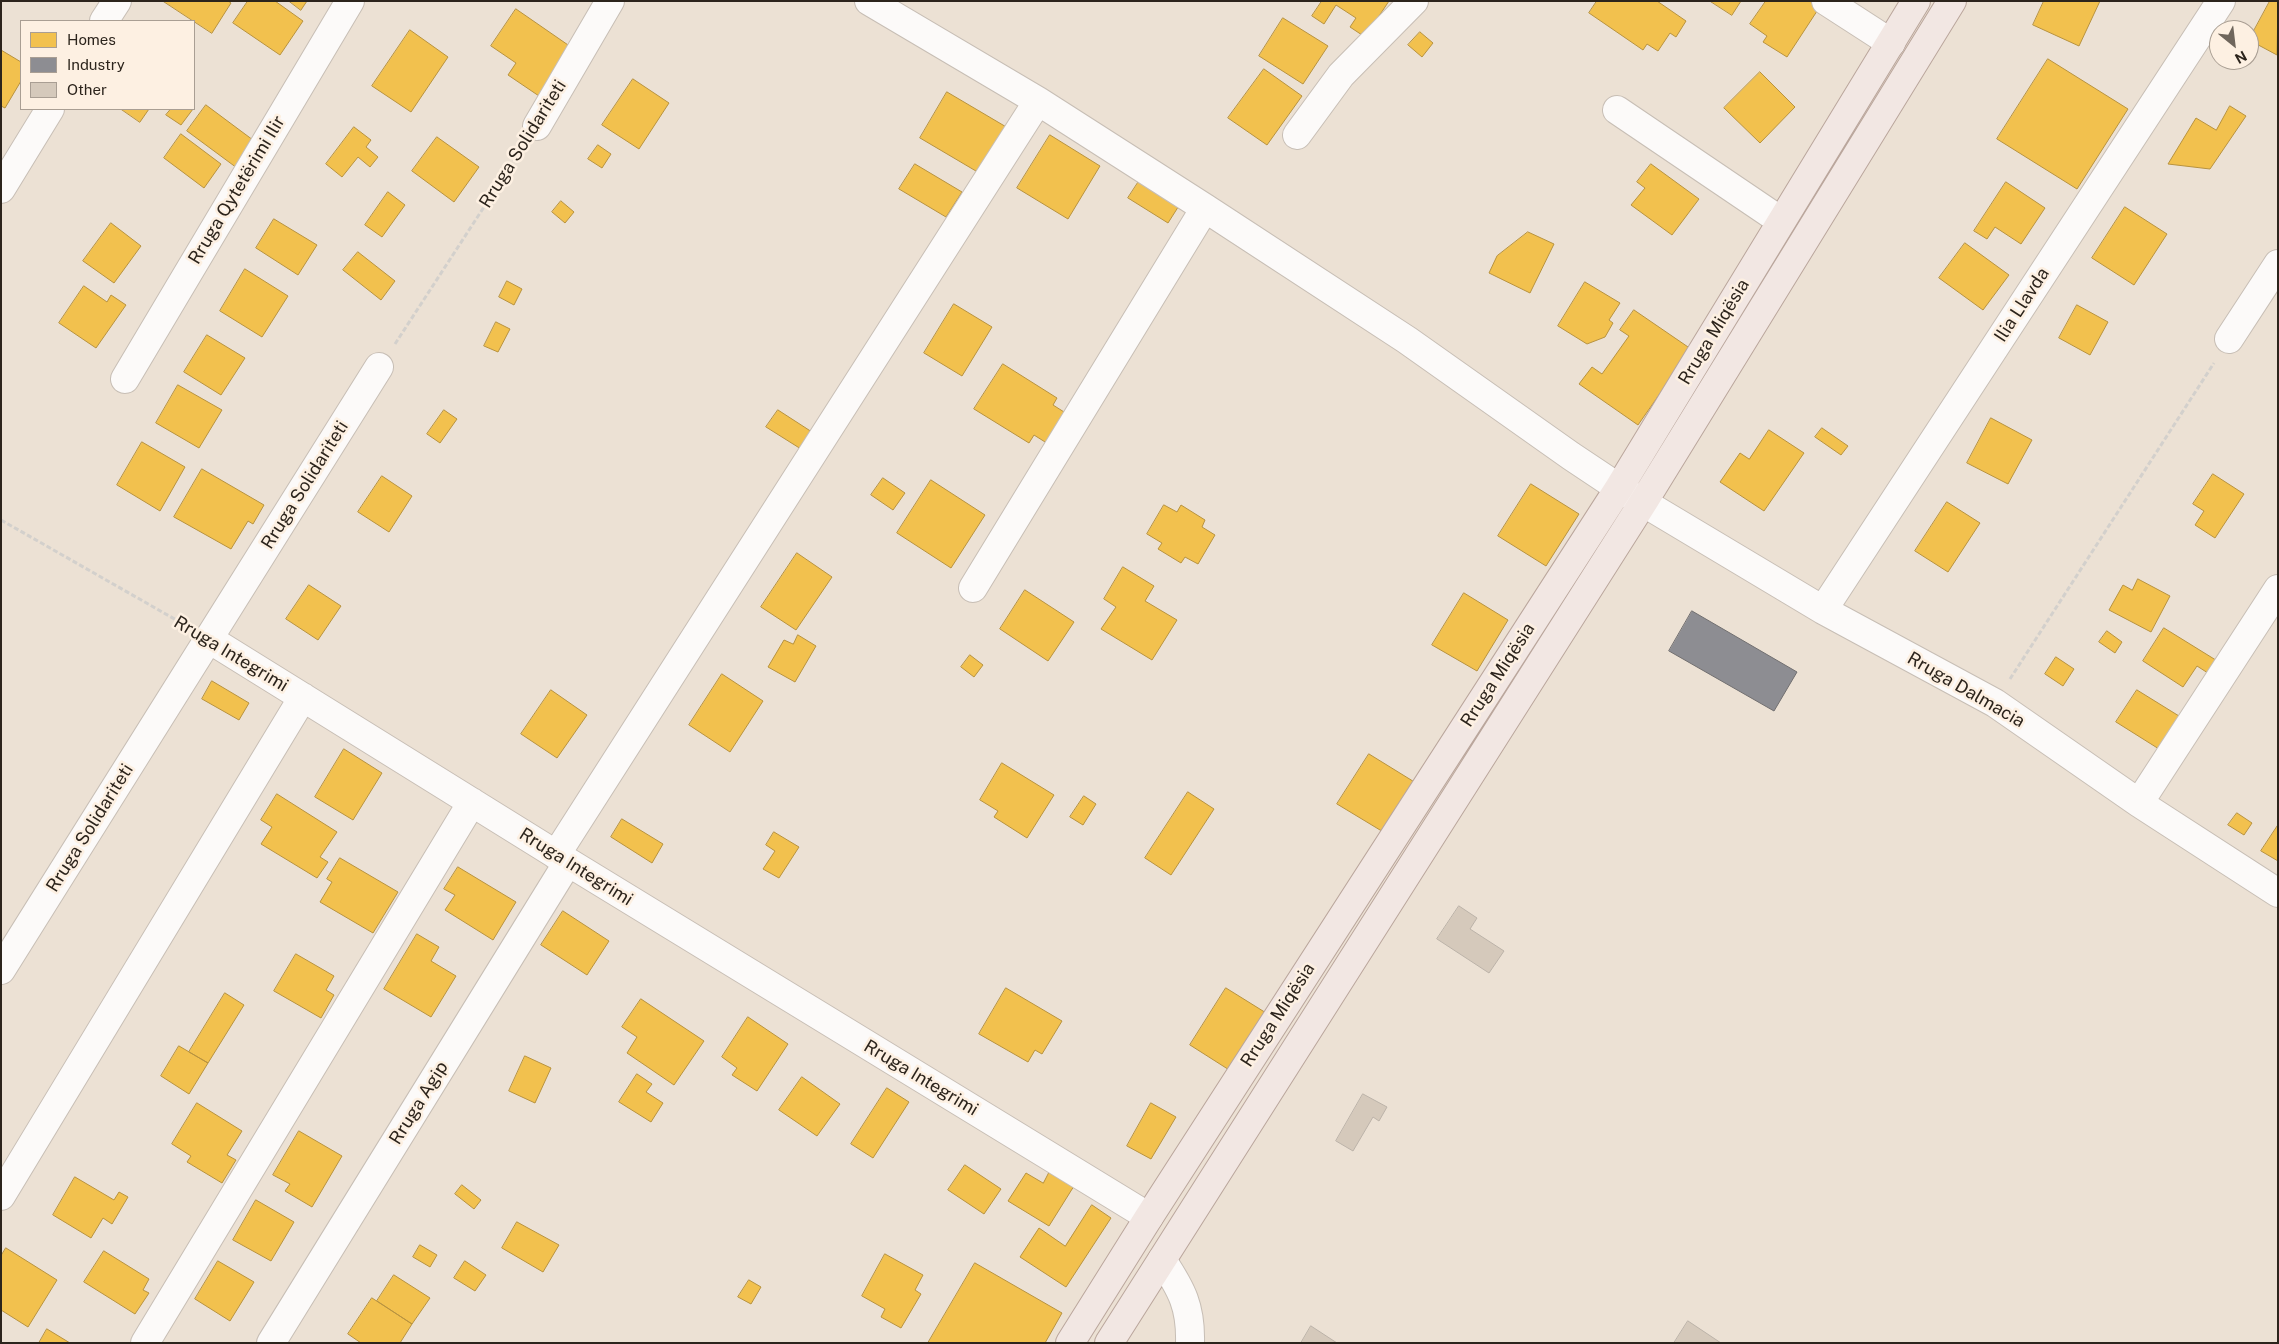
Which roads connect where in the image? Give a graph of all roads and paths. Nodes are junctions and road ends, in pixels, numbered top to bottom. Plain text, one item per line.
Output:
1 (116, 1) edge
2 (350, 1) edge
3 (610, 1) edge
4 (869, 1) edge
5 (1414, 1) edge
6 (1826, 1) edge
7 (1916, 1) edge
8 (1952, 1) edge
9 (2221, 1) edge
10 (105, 20) edge
11 (1891, 43) junction
12 (1038, 101) junction
13 (49, 110) edge
14 (1617, 110) dead end
15 (537, 126) joint
16 (1297, 135) dead end
17 (1, 189) edge
18 (1205, 208) junction
19 (1781, 221) junction
20 (2278, 264) edge
21 (2229, 339) joint
22 (379, 367) joint
23 (125, 378) dead end
24 (1619, 488) junction
25 (1644, 502) junction
26 (1, 520) edge
27 (973, 588) dead end
28 (2278, 589) edge
29 (1823, 610) junction
30 (209, 639) junction
31 (303, 698) junction
32 (1995, 703) junction
33 (472, 802) junction
34 (2139, 803) junction
35 (562, 858) junction
36 (2278, 893) edge
37 (1, 970) edge
38 (1, 1196) edge
39 (1148, 1217) junction
40 (1162, 1260) junction
41 (145, 1343) edge
42 (271, 1343) edge
43 (1070, 1343) edge
44 (1109, 1343) edge
45 (1190, 1343) edge

1 - 10 street
2 - 23 street, Rruga Qytetërimi Ilir
3 - 15 street, Rruga Solidariteti
4 - 12 street, Rruga Dalmacia
5 - 16 street
6 - 11 street
7 - 11 main road, Rruga Miqësia
8 - 25 main road, Rruga Miqësia
9 - 29 street, Ilia Llavda
11 - 19 main road, Rruga Miqësia
12 - 18 street, Rruga Dalmacia
12 - 35 street, Rruga Agip
13 - 17 street
14 - 19 street
15 - 22 path, Rruga Solidariteti
18 - 24 street, Rruga Dalmacia
18 - 27 street
19 - 24 main road, Rruga Miqësia
20 - 21 street
21 - 32 path
22 - 30 street, Rruga Solidariteti
24 - 25 street, Rruga Dalmacia
24 - 39 main road, Rruga Miqësia
25 - 29 street, Rruga Dalmacia
25 - 40 main road, Rruga Miqësia
26 - 30 path, Rruga Integrimi
28 - 34 street
29 - 32 street, Rruga Dalmacia
30 - 31 street, Rruga Integrimi
30 - 37 street, Rruga Solidariteti
31 - 33 street, Rruga Integrimi
31 - 38 street
32 - 34 street, Rruga Dalmacia
33 - 35 street, Rruga Integrimi
33 - 41 street
34 - 36 street, Rruga Dalmacia
35 - 39 street, Rruga Integrimi
35 - 42 street, Rruga Agip
39 - 43 main road, Rruga Miqësia
40 - 44 main road, Rruga Miqësia
40 - 45 street

